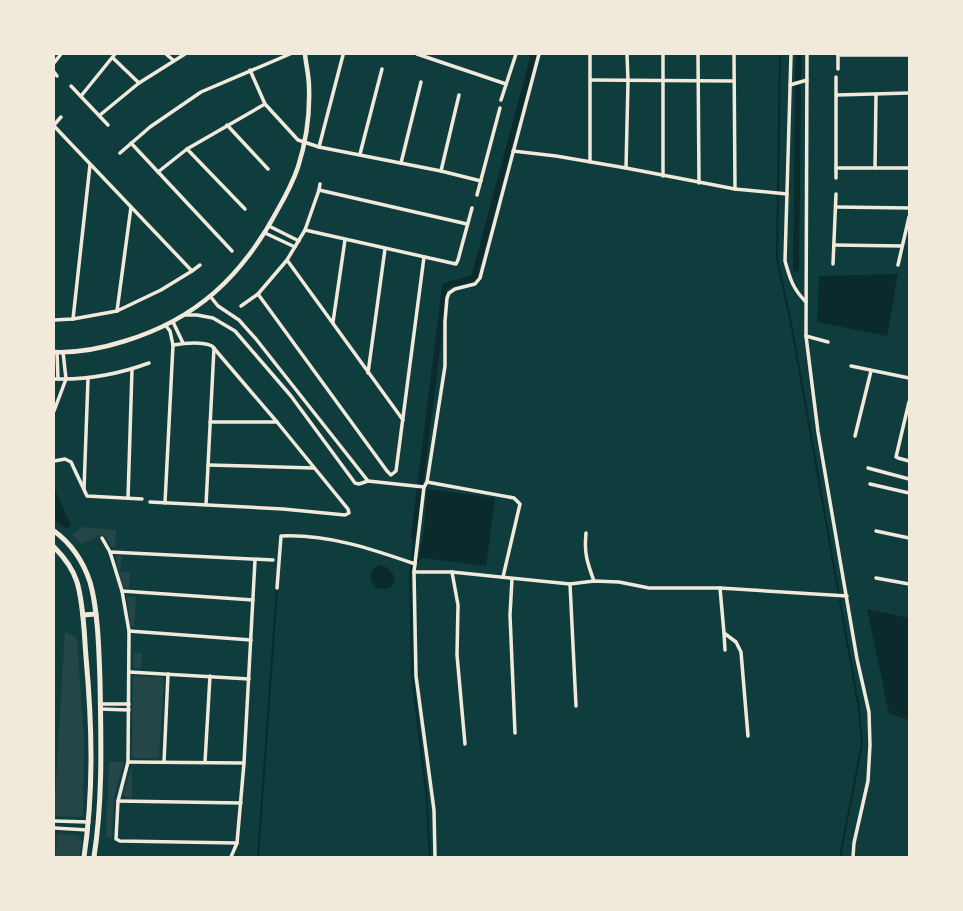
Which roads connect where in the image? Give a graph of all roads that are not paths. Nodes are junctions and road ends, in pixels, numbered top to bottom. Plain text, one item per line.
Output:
1 (61, 54) edge
2 (166, 54) edge
3 (185, 54) edge
4 (290, 54) edge
5 (305, 54) edge
6 (417, 54) edge
7 (516, 54) edge
8 (539, 54) edge
9 (590, 54) edge
10 (626, 54) edge
11 (663, 54) edge
12 (698, 54) edge
13 (734, 54) edge
14 (791, 54) edge
15 (807, 54) edge
16 (838, 54) edge
17 (909, 55) edge
18 (114, 56) edge
19 (343, 56) dead end
20 (173, 60) junction
21 (54, 63) edge
22 (382, 69) dead end
23 (838, 69) dead end
24 (250, 70) junction
25 (54, 72) edge
26 (57, 76) dead end
27 (836, 77) dead end
28 (591, 80) junction
29 (807, 80) junction
30 (628, 81) junction
31 (664, 81) junction
32 (699, 81) junction
33 (734, 81) junction
34 (421, 82) dead end
35 (139, 83) junction
36 (506, 84) junction
37 (790, 85) junction
38 (72, 86) dead end
39 (837, 94) junction
40 (909, 94) edge
41 (459, 95) dead end
42 (876, 95) junction
43 (81, 96) junction
44 (502, 100) dead end
45 (265, 104) junction
46 (500, 108) dead end
47 (100, 115) junction
48 (61, 117) dead end
49 (54, 125) edge
50 (108, 125) dead end
51 (227, 125) junction
52 (131, 143) junction
53 (304, 143) junction
54 (320, 146) junction
55 (187, 149) junction
56 (513, 151) junction
57 (120, 153) dead end
58 (360, 154) junction
59 (590, 162) junction
60 (401, 163) junction
61 (90, 165) junction
62 (626, 168) junction
63 (836, 168) junction
64 (875, 168) junction
65 (909, 168) edge
66 (268, 169) dead end
67 (441, 171) junction
68 (158, 172) junction
69 (663, 176) junction
70 (836, 178) dead end
71 (480, 181) junction
72 (699, 182) junction
73 (320, 184) dead end
74 (735, 189) junction
75 (319, 190) junction
76 (787, 194) junction
77 (836, 194) dead end
78 (477, 195) dead end
79 (131, 207) junction
80 (836, 207) junction
81 (472, 208) dead end
82 (909, 208) edge
83 (245, 209) dead end
84 (909, 217) edge
85 (467, 224) junction
86 (269, 226) junction
87 (305, 230) junction
88 (265, 233) junction
89 (345, 240) junction
90 (299, 241) junction
91 (834, 245) junction
92 (902, 246) junction
93 (295, 247) junction
94 (385, 249) junction
95 (232, 251) dead end
96 (424, 257) junction
97 (287, 260) junction
98 (200, 264) dead end
99 (833, 264) dead end
100 (898, 265) dead end
101 (192, 271) junction
102 (258, 294) junction
103 (210, 296) junction
104 (806, 302) junction
105 (241, 306) dead end
106 (117, 311) junction
107 (185, 315) junction
108 (74, 319) junction
109 (54, 320) edge
110 (173, 322) junction
111 (333, 322) junction
112 (166, 326) junction
113 (806, 336) junction
114 (828, 342) dead end
115 (183, 343) junction
116 (173, 345) junction
117 (214, 348) junction
118 (55, 352) edge
119 (64, 352) junction
120 (149, 363) dead end
121 (851, 366) dead end
122 (132, 370) junction
123 (871, 371) junction
124 (368, 373) junction
125 (88, 378) junction
126 (909, 378) edge
127 (56, 379) edge
128 (66, 379) junction
129 (909, 402) edge
130 (311, 409) junction
131 (54, 411) edge
132 (304, 413) junction
133 (403, 420) junction
134 (210, 422) junction
135 (278, 422) junction
136 (855, 436) dead end
137 (54, 461) edge
138 (909, 461) edge
139 (208, 465) junction
140 (314, 468) junction
141 (868, 468) dead end
142 (909, 479) edge
143 (368, 481) junction
144 (427, 482) junction
145 (870, 484) dead end
146 (424, 487) junction
147 (84, 489) junction
148 (909, 493) edge
149 (128, 498) junction
150 (142, 499) dead end
151 (150, 502) dead end
152 (165, 503) junction
153 (206, 505) junction
154 (54, 531) edge
155 (876, 531) dead end
156 (586, 533) dead end
157 (102, 538) dead end
158 (909, 538) edge
159 (54, 547) edge
160 (110, 552) junction
161 (255, 560) junction
162 (274, 560) dead end
163 (415, 564) junction
164 (414, 572) junction
165 (452, 572) junction
166 (503, 577) junction
167 (876, 578) dead end
168 (512, 579) junction
169 (594, 581) junction
170 (570, 584) junction
171 (909, 584) edge
172 (277, 588) dead end
173 (720, 588) junction
174 (122, 591) junction
175 (847, 596) junction
176 (253, 600) junction
177 (96, 614) junction
178 (83, 615) junction
179 (130, 631) junction
180 (724, 633) junction
181 (251, 640) junction
182 (725, 650) dead end
183 (129, 672) junction
184 (168, 674) junction
185 (210, 676) junction
186 (249, 679) junction
187 (129, 704) junction
188 (100, 706) junction
189 (576, 706) dead end
190 (129, 710) junction
191 (515, 733) dead end
192 (748, 736) dead end
193 (466, 744) dead end
194 (128, 762) junction
195 (164, 762) junction
196 (205, 762) junction
197 (244, 763) junction
198 (118, 801) junction
199 (241, 803) junction
200 (54, 820) edge
201 (75, 822) junction
202 (89, 822) junction
203 (54, 828) edge
204 (74, 829) junction
205 (88, 830) junction
206 (238, 843) junction
207 (84, 857) edge
208 (94, 857) edge
209 (231, 857) edge
210 (435, 857) edge
211 (853, 857) edge

1 - 21 street
2 - 20 street
3 - 20 street
4 - 24 street
5 - 53 street
6 - 36 street
7 - 36 street
8 - 56 street
9 - 28 street
10 - 30 street
11 - 31 street
12 - 32 street
13 - 33 street
14 - 37 street
15 - 29 street
16 - 17 street
16 - 23 street
18 - 35 street
18 - 43 street
19 - 54 street
20 - 35 street
22 - 58 street
24 - 45 street
24 - 52 street
25 - 26 street
27 - 39 street
28 - 30 street
28 - 59 street
29 - 37 street
29 - 104 street
30 - 31 street
30 - 62 street
31 - 32 street
31 - 69 street
32 - 33 street
32 - 72 street
33 - 74 street
34 - 60 street
35 - 47 street
36 - 44 street
37 - 76 street
38 - 43 street
39 - 42 street
39 - 63 street
40 - 42 street
41 - 67 street
42 - 64 street
43 - 47 street
45 - 51 street
45 - 53 street
46 - 71 street
47 - 50 street
48 - 49 street
49 - 61 street
51 - 55 street
51 - 66 street
52 - 57 street
52 - 68 street
53 - 54 street
53 - 86 street
54 - 58 street
55 - 68 street
55 - 83 street
56 - 59 street
56 - 144 street
58 - 60 street
59 - 62 street
60 - 67 street
61 - 79 street
61 - 108 street
62 - 69 street
63 - 64 street
63 - 70 street
64 - 65 street
67 - 71 street
68 - 95 street
69 - 72 street
71 - 78 street
72 - 74 street
73 - 75 street
74 - 76 street
75 - 85 street
75 - 87 street
76 - 104 street
77 - 80 street
79 - 101 street
79 - 106 street
80 - 82 street
80 - 91 street
81 - 85 street
84 - 92 street
85 - 96 street
86 - 88 street
86 - 90 street
87 - 89 street
87 - 90 street
88 - 93 street
88 - 103 street
89 - 94 street
89 - 111 street
90 - 93 street
91 - 92 street
91 - 99 street
92 - 100 street
93 - 97 street
94 - 96 street
94 - 124 street
96 - 133 street
97 - 102 street
97 - 111 street
98 - 101 street
101 - 106 street
102 - 105 street
102 - 133 street
103 - 107 street
103 - 130 street
104 - 113 street
106 - 108 street
107 - 110 street
107 - 132 street
108 - 109 street
110 - 112 street
110 - 115 street
111 - 124 street
112 - 116 street
112 - 119 street
113 - 114 street
113 - 175 street
115 - 116 street
115 - 117 street
116 - 152 street
117 - 134 street
117 - 135 street
118 - 119 street
118 - 127 street
119 - 128 street
120 - 122 street
121 - 123 street
122 - 125 street
122 - 149 street
123 - 126 street
123 - 136 street
124 - 133 street
125 - 128 street
125 - 147 street
127 - 128 street
128 - 131 street
129 - 138 street
130 - 132 street
130 - 143 street
132 - 143 street
134 - 135 street
134 - 139 street
135 - 140 street
137 - 147 street
139 - 140 street
139 - 153 street
140 - 153 street
141 - 142 street
143 - 146 street
144 - 146 street
144 - 166 street
145 - 148 street
146 - 163 street
147 - 149 street
149 - 150 street
151 - 152 street
152 - 153 street
154 - 177 main road
155 - 158 street
156 - 169 street
157 - 160 street
159 - 178 main road
160 - 161 street
160 - 174 street
161 - 162 street
161 - 176 street
163 - 164 street
163 - 172 street
164 - 165 street
164 - 210 street
165 - 166 street
165 - 193 street
166 - 168 street
167 - 171 street
168 - 170 street
168 - 191 street
169 - 170 street
169 - 173 street
170 - 189 street
173 - 175 street
173 - 180 street
174 - 176 street
174 - 179 street
175 - 211 street
176 - 181 street
177 - 178 main road
177 - 188 main road
178 - 202 main road
179 - 181 street
179 - 183 street
180 - 182 street
180 - 192 street
181 - 186 street
183 - 184 street
183 - 187 street
184 - 185 street
184 - 195 street
185 - 186 street
185 - 196 street
186 - 197 street
187 - 188 street
187 - 190 street
188 - 190 street
188 - 208 main road
190 - 194 street
194 - 195 street
194 - 198 street
195 - 196 street
196 - 197 street
197 - 199 street
198 - 199 street
198 - 206 street
199 - 206 street
200 - 201 street
201 - 202 street
201 - 204 street
202 - 205 main road
203 - 204 street
204 - 205 street
205 - 207 main road
206 - 209 street

